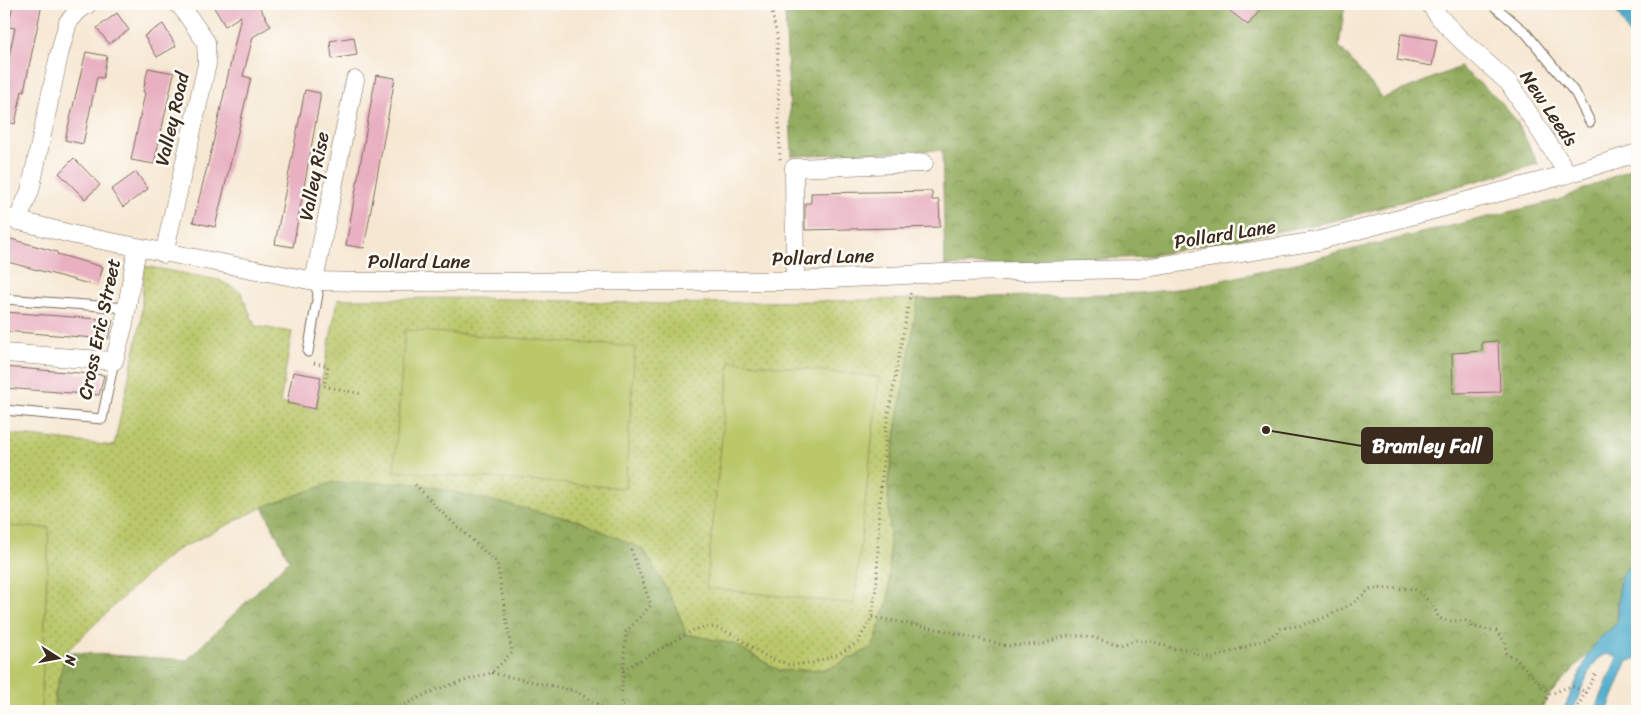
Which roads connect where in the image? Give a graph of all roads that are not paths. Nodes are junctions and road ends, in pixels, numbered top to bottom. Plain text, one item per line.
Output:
1 (88, 4) edge
2 (176, 4) edge
3 (1430, 4) edge
4 (1492, 4) edge
5 (355, 80) dead end
6 (1590, 122) dead end
7 (1637, 153) edge
8 (924, 163) dead end
9 (1568, 174) junction
10 (11, 219) edge
11 (137, 248) junction
12 (164, 254) junction
13 (314, 281) junction
14 (795, 281) junction
15 (4, 299) edge
16 (127, 308) junction
17 (308, 352) road end
18 (4, 353) edge
19 (114, 361) junction
20 (4, 410) edge

1 - 10 street
2 - 12 street, Valley Road
3 - 9 street, New Leeds
4 - 6 lane
5 - 13 street, Valley Rise
7 - 9 street, Pollard Lane
8 - 14 street
9 - 14 street, Pollard Lane
10 - 11 street, Pollard Lane
11 - 12 street, Pollard Lane
11 - 16 street, Cross Eric Street
12 - 13 street, Pollard Lane
13 - 14 street, Pollard Lane
13 - 17 lane
15 - 16 lane
16 - 19 street, Cross Eric Street
18 - 19 street
19 - 20 lane, Cross Eric Street

